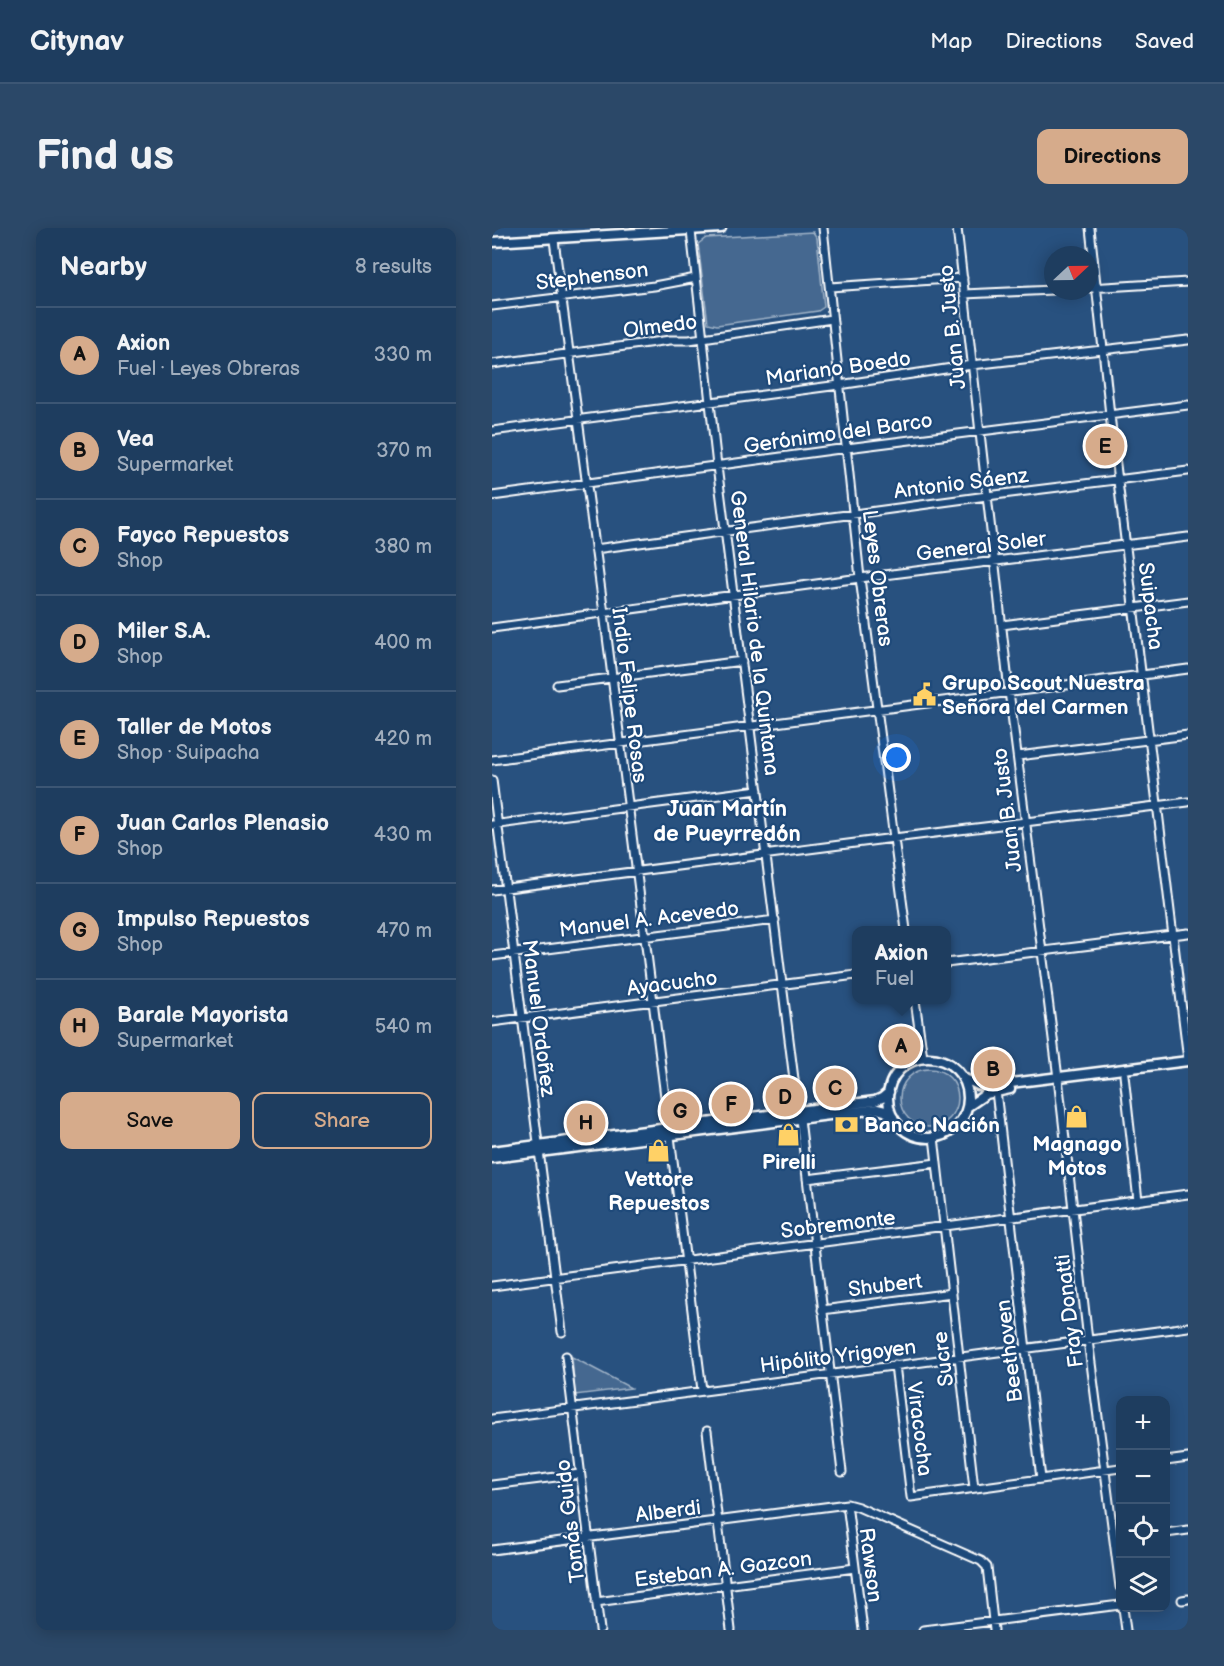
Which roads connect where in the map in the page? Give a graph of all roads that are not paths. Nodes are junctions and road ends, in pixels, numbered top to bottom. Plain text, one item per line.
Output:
1 (721, 228) edge
2 (823, 228) edge
3 (957, 228) edge
4 (1090, 228) edge
5 (691, 231) junction
6 (603, 232) edge
7 (554, 240) junction
8 (492, 242) edge
9 (1091, 246) edge
10 (696, 278) junction
11 (963, 278) junction
12 (1188, 282) edge
13 (830, 287) junction
14 (1098, 287) edge
15 (1044, 290) edge
16 (964, 294) junction
17 (561, 297) junction
18 (1095, 300) edge
19 (492, 306) edge
20 (832, 319) junction
21 (703, 337) junction
22 (1188, 340) edge
23 (1104, 351) junction
24 (570, 354) junction
25 (492, 364) edge
26 (972, 365) junction
27 (839, 385) junction
28 (710, 402) junction
29 (1188, 405) edge
30 (1110, 415) junction
31 (578, 420) junction
32 (492, 431) edge
33 (980, 431) junction
34 (846, 448) junction
35 (717, 466) junction
36 (1188, 471) edge
37 (1118, 480) junction
38 (586, 484) junction
39 (492, 496) edge
40 (987, 496) junction
41 (853, 514) junction
42 (725, 532) junction
43 (1188, 537) edge
44 (1126, 545) junction
45 (595, 549) junction
46 (994, 561) junction
47 (860, 578) junction
48 (733, 596) junction
49 (1188, 601) edge
50 (1134, 608) junction
51 (604, 613) junction
52 (1002, 625) junction
53 (492, 628) edge
54 (742, 661) junction
55 (1188, 669) edge
56 (1143, 675) junction
57 (611, 678) junction
58 (558, 685) dead end
59 (1009, 691) junction
60 (879, 710) junction
61 (750, 726) junction
62 (1188, 735) edge
63 (1150, 740) junction
64 (619, 744) junction
65 (1017, 756) junction
66 (492, 760) edge
67 (492, 780) edge
68 (758, 790) junction
69 (1188, 802) edge
70 (1158, 805) junction
71 (628, 808) junction
72 (1025, 822) junction
73 (495, 824) edge
74 (894, 838) junction
75 (766, 855) junction
76 (636, 872) junction
77 (506, 889) junction
78 (492, 890) edge
79 (775, 920) junction
80 (905, 926) edge
81 (1188, 933) edge
82 (1174, 934) junction
83 (644, 937) junction
84 (1041, 952) junction
85 (514, 953) junction
86 (492, 956) edge
87 (951, 962) edge
88 (852, 976) edge
89 (782, 986) junction
90 (1185, 996) edge
91 (653, 1003) junction
92 (916, 1004) edge
93 (522, 1019) junction
94 (492, 1022) edge
95 (923, 1058) junction
96 (1188, 1061) edge
97 (1188, 1067) edge
98 (1124, 1075) junction
99 (963, 1078) junction
100 (1059, 1080) junction
101 (996, 1091) junction
102 (889, 1092) junction
103 (967, 1107) junction
104 (799, 1115) junction
105 (893, 1117) junction
106 (670, 1132) junction
107 (934, 1137) junction
108 (539, 1149) junction
109 (492, 1151) edge
110 (492, 1158) edge
111 (937, 1163) junction
112 (807, 1179) junction
113 (1188, 1194) edge
114 (1138, 1201) junction
115 (1073, 1209) junction
116 (1010, 1218) junction
117 (945, 1227) junction
118 (814, 1242) junction
119 (686, 1261) junction
120 (556, 1278) junction
121 (492, 1286) edge
122 (952, 1293) junction
123 (822, 1310) junction
124 (1188, 1327) edge
125 (562, 1332) dead end
126 (1088, 1340) junction
127 (1025, 1348) junction
128 (566, 1356) dead end
129 (959, 1358) junction
130 (895, 1365) junction
131 (829, 1373) junction
132 (702, 1390) junction
133 (573, 1408) junction
134 (492, 1419) edge
135 (706, 1431) dead end
136 (1188, 1458) edge
137 (1170, 1460) edge
138 (1116, 1469) edge
139 (1106, 1470) junction
140 (842, 1472) dead end
141 (580, 1474) junction
142 (1041, 1479) junction
143 (492, 1485) edge
144 (974, 1488) junction
145 (847, 1504) junction
146 (719, 1521) junction
147 (1116, 1528) edge
148 (1188, 1530) edge
149 (1170, 1532) edge
150 (588, 1537) junction
151 (492, 1550) edge
152 (855, 1568) junction
153 (726, 1586) junction
154 (596, 1602) junction
155 (1116, 1607) edge
156 (1123, 1612) edge
157 (993, 1626) edge
158 (600, 1630) edge
159 (731, 1630) edge
160 (863, 1630) edge
161 (923, 1630) edge
162 (1126, 1630) edge

1 - 5 main road
2 - 13 street, Leyes Obreras
3 - 11 street, Juan B. Justo
4 - 9 street, Suipacha
5 - 6 main road
5 - 10 street, General Hilario de la Quintana
6 - 7 main road
7 - 8 main road
7 - 17 street, Indio Felipe Rosas
10 - 17 street, Stephenson
10 - 21 street, General Hilario de la Quintana
11 - 13 street
11 - 16 street, Juan B. Justo
12 - 14 street
13 - 20 street, Leyes Obreras
15 - 16 street
16 - 26 street, Juan B. Justo
17 - 19 street, Stephenson
17 - 24 street, Indio Felipe Rosas
18 - 23 street, Suipacha
20 - 21 street, Olmedo
20 - 27 street, Leyes Obreras
21 - 24 street, Olmedo
21 - 28 street, General Hilario de la Quintana
22 - 23 street, Mariano Boedo
23 - 26 street, Mariano Boedo
23 - 30 street, Suipacha
24 - 25 street, Olmedo
24 - 31 street, Indio Felipe Rosas
26 - 27 street, Mariano Boedo
26 - 33 street, Juan B. Justo
27 - 28 street, Mariano Boedo
27 - 34 street, Leyes Obreras
28 - 31 street, Mariano Boedo
28 - 35 street, General Hilario de la Quintana
29 - 30 street, Gerónimo del Barco
30 - 33 street, Gerónimo del Barco
30 - 37 street, Suipacha
31 - 32 street, Mariano Boedo
31 - 38 street, Indio Felipe Rosas
33 - 34 street, Gerónimo del Barco
33 - 40 street, Juan B. Justo
34 - 35 street, Gerónimo del Barco
34 - 41 street, Leyes Obreras
35 - 38 street, Gerónimo del Barco
35 - 42 street, General Hilario de la Quintana
36 - 37 street, Antonio Sáenz
37 - 40 street, Antonio Sáenz
37 - 44 street, Suipacha
38 - 39 street, Gerónimo del Barco
38 - 45 street, Indio Felipe Rosas
40 - 41 street, Antonio Sáenz
40 - 46 street, Juan B. Justo
41 - 42 street, Antonio Sáenz
41 - 47 street, Leyes Obreras
42 - 45 street, Antonio Sáenz
42 - 48 street, General Hilario de la Quintana
43 - 44 street, General Soler
44 - 46 street, General Soler
44 - 50 street, Suipacha
45 - 51 street, Indio Felipe Rosas
46 - 47 street, General Soler
46 - 52 street, Juan B. Justo
47 - 48 street, General Soler
47 - 60 street, Leyes Obreras
48 - 51 street, General Soler
48 - 54 street, General Hilario de la Quintana
49 - 50 street
50 - 52 street
50 - 56 street, Suipacha
51 - 53 street, General Soler
51 - 57 street, Indio Felipe Rosas
52 - 59 street, Juan B. Justo
54 - 57 street
54 - 61 street, General Hilario de la Quintana
55 - 56 street
56 - 59 street
56 - 63 street, Suipacha
57 - 58 street
57 - 64 street, Indio Felipe Rosas
59 - 60 street
59 - 65 street, Juan B. Justo
60 - 61 street
60 - 74 street, Leyes Obreras
61 - 64 street
61 - 68 street, General Hilario de la Quintana
62 - 63 street
63 - 65 street
63 - 70 street, Suipacha
64 - 66 street
64 - 71 street, Indio Felipe Rosas
65 - 72 street, Juan B. Justo
67 - 73 street, Manuel Ordoñez
68 - 71 street
68 - 75 street, General Hilario de la Quintana
69 - 70 street
70 - 72 street
70 - 82 street, Suipacha
71 - 73 street
71 - 76 street, Indio Felipe Rosas
72 - 74 street
72 - 84 street, Juan B. Justo
73 - 77 street, Manuel Ordoñez
74 - 75 street
74 - 80 street, Leyes Obreras
75 - 76 street
75 - 79 street, General Hilario de la Quintana
76 - 77 street
76 - 83 street, Indio Felipe Rosas
77 - 78 street
77 - 85 street, Manuel Ordoñez
79 - 83 street, Manuel A. Acevedo
79 - 89 street, General Hilario de la Quintana
81 - 82 street
82 - 84 street
82 - 90 street, Suipacha
83 - 85 street, Manuel A. Acevedo
83 - 91 street, Indio Felipe Rosas
84 - 87 street
84 - 100 street, Juan B. Justo
85 - 86 street, Manuel A. Acevedo
85 - 93 street, Manuel Ordoñez
88 - 89 street, Ayacucho
89 - 91 street, Ayacucho
89 - 104 street, General Hilario de la Quintana
90 - 96 street, Suipacha
91 - 93 street, Ayacucho
91 - 106 street, Indio Felipe Rosas
92 - 95 street
93 - 94 street, Ayacucho
93 - 108 street, Manuel Ordoñez
95 - 99 main road
95 - 102 main road
96 - 100 main road
97 - 98 main road
98 - 100 main road
98 - 114 street
99 - 100 main road
99 - 103 main road
100 - 101 main road
100 - 115 street, Juan B. Justo
101 - 103 main road
101 - 116 street, Beethoven
102 - 104 main road
102 - 105 main road
103 - 107 main road
104 - 105 main road
104 - 106 main road
104 - 112 street, General Hilario de la Quintana
105 - 107 main road
106 - 108 main road
106 - 119 street, Indio Felipe Rosas
107 - 111 street
108 - 109 main road
108 - 110 main road
108 - 120 street, Manuel Ordoñez
111 - 112 street
111 - 117 street
112 - 118 street, General Hilario de la Quintana
113 - 114 street, Sobremonte
114 - 115 street, Sobremonte
115 - 116 street, Sobremonte
115 - 126 street, Fray Donatti
116 - 117 street, Sobremonte
116 - 127 street, Beethoven
117 - 118 street, Sobremonte
117 - 122 street, Sucre
118 - 119 street, Sobremonte
118 - 123 street
119 - 120 street, Sobremonte
119 - 132 street, Indio Felipe Rosas
120 - 121 street, Sobremonte
120 - 125 street, Manuel Ordoñez
122 - 123 street, Shubert
122 - 129 street, Sucre
123 - 131 street
124 - 126 street, Hipólito Yrigoyen
126 - 127 street, Hipólito Yrigoyen
126 - 139 street, Fray Donatti
127 - 129 street, Hipólito Yrigoyen
127 - 142 street, Beethoven
128 - 133 street
129 - 130 street, Hipólito Yrigoyen
129 - 144 street, Sucre
130 - 131 street, Hipólito Yrigoyen
130 - 144 street, Viracocha
131 - 132 street, Hipólito Yrigoyen
131 - 140 street
132 - 133 street, Hipólito Yrigoyen
133 - 134 street, Hipólito Yrigoyen
133 - 141 street, Tomás Guido
135 - 146 street
136 - 137 street
138 - 139 street
139 - 142 street
139 - 147 street, Fray Donatti
141 - 143 street
141 - 150 street, Tomás Guido
142 - 144 street
145 - 146 street, Alberdi
145 - 152 street, Rawson
145 - 157 street
146 - 150 street, Alberdi
146 - 153 street
148 - 149 street
150 - 151 street, Alberdi
150 - 154 street, Tomás Guido
152 - 153 street, Esteban A. Gazcon
152 - 160 street, Rawson
153 - 154 street, Esteban A. Gazcon
153 - 159 street
154 - 158 street, Tomás Guido
155 - 157 street
156 - 162 street
157 - 161 street

